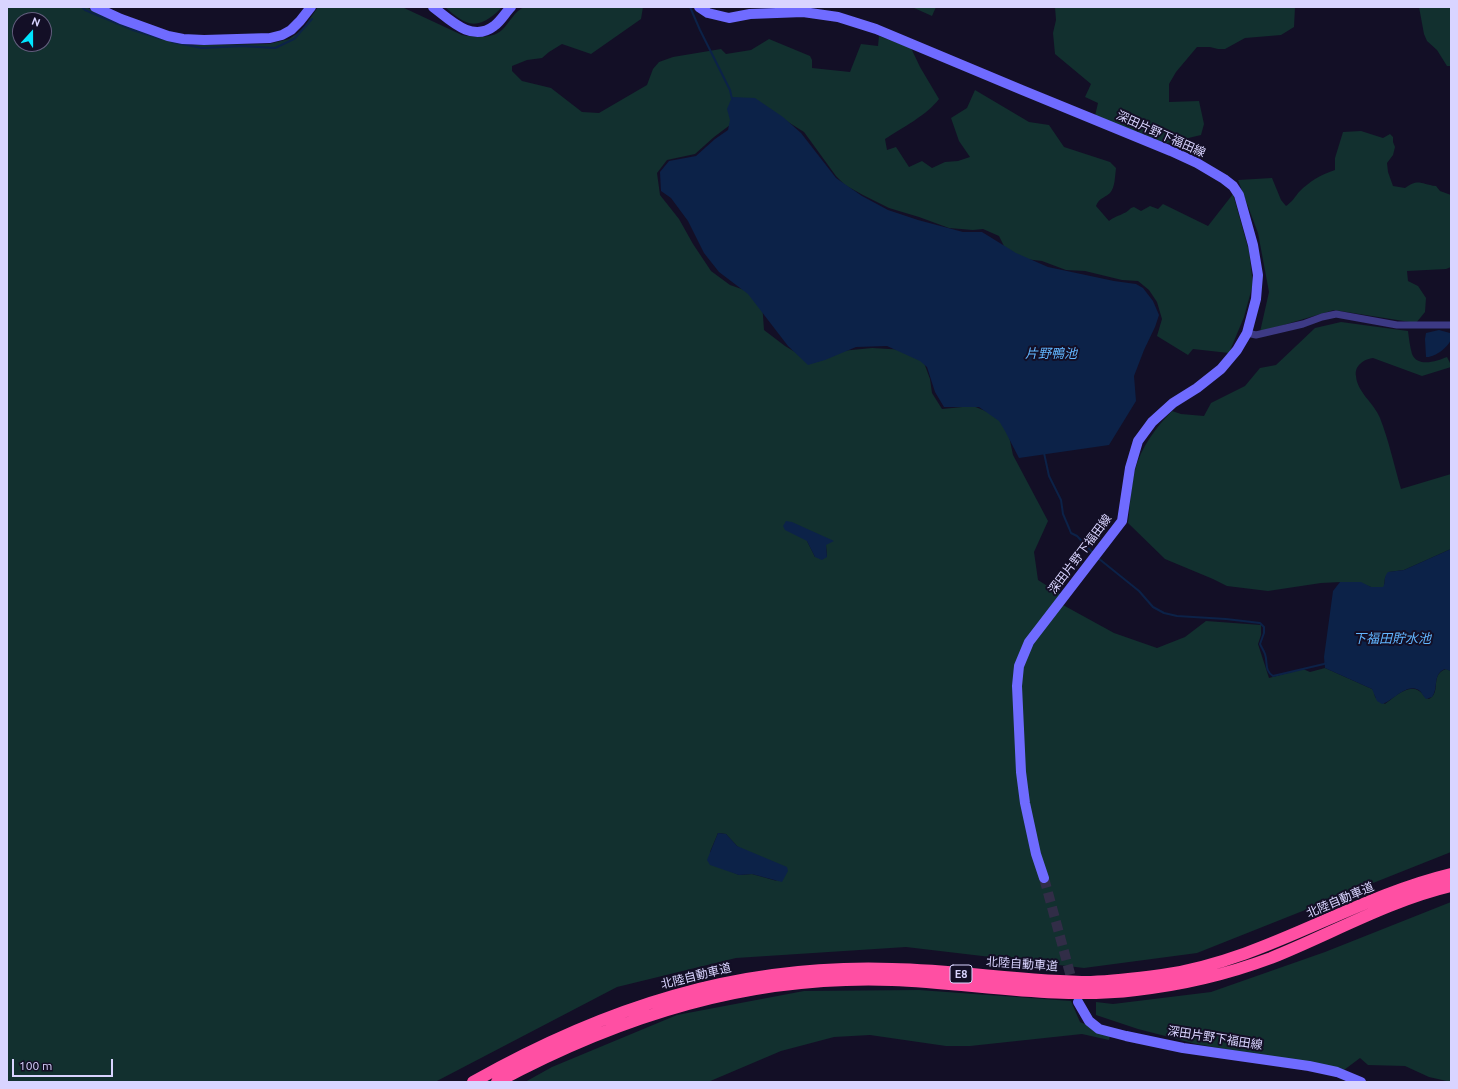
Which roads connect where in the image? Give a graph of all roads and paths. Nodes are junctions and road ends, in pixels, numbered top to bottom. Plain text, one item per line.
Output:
1 (95, 7) edge
2 (311, 7) edge
3 (433, 7) edge
4 (511, 7) edge
5 (699, 7) edge
6 (1451, 325) edge
7 (1246, 333) junction
8 (1451, 874) edge
9 (1044, 878) tunnel mouth
10 (1451, 886) edge
11 (1078, 1002) dead end
12 (473, 1082) edge
13 (497, 1082) edge
14 (1360, 1082) edge

1 - 2 main road
3 - 4 main road
5 - 7 main road, 深田片野下福田線
6 - 7 street
7 - 9 main road, 深田片野下福田線
8 - 12 highway, 北陸自動車道 / E8
10 - 13 highway, 北陸自動車道 / E8
11 - 14 main road, 深田片野下福田線

